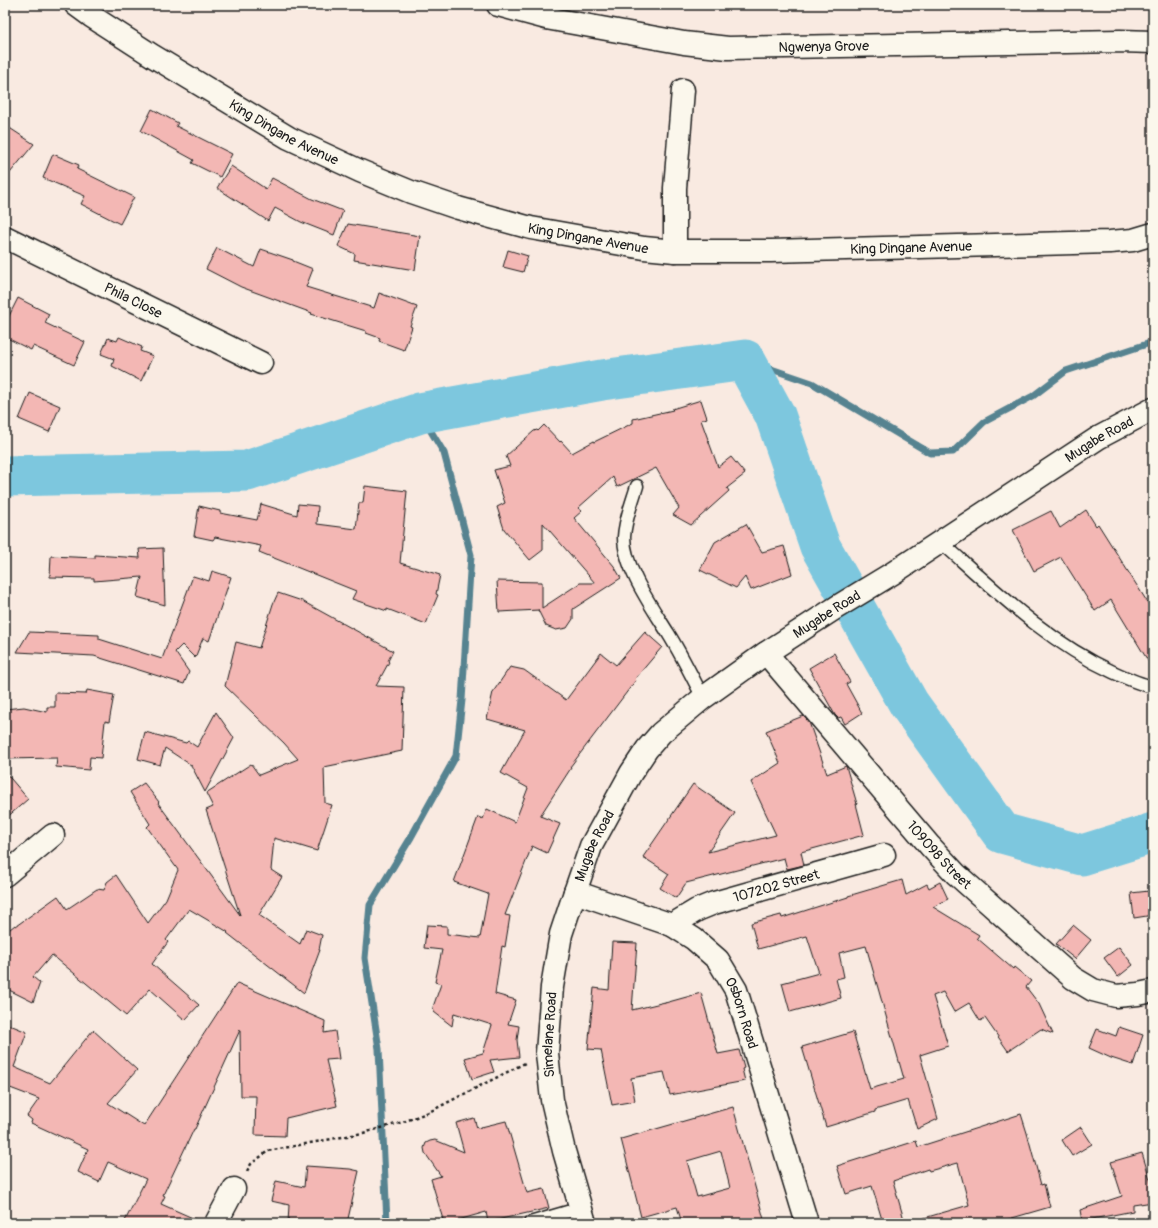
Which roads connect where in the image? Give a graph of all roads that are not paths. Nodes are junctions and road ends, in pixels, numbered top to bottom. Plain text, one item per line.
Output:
1 (76, 5) edge
2 (498, 5) edge
3 (1153, 42) edge
4 (683, 90) dead end
5 (1153, 234) edge
6 (5, 237) edge
7 (675, 252) junction
8 (261, 363) dead end
9 (1153, 409) edge
10 (637, 486) dead end
11 (941, 542) junction
12 (766, 653) junction
13 (1153, 687) edge
14 (702, 698) junction
15 (53, 835) dead end
16 (884, 855) dead end
17 (5, 875) edge
18 (575, 892) junction
19 (672, 925) junction
20 (1153, 990) edge
21 (234, 1189) road end
22 (583, 1216) edge
23 (216, 1223) edge
24 (530, 1223) edge
25 (807, 1223) edge

1 - 7 street, King Dingane Avenue
2 - 3 street, Ngwenya Grove
4 - 7 street
5 - 7 street, King Dingane Avenue
6 - 8 street, Phila Close
9 - 11 street, Mugabe Road
10 - 14 lane
11 - 12 street, Mugabe Road
11 - 13 lane
12 - 14 street, Mugabe Road
12 - 20 street, 109098 Street
14 - 18 street, Mugabe Road
15 - 17 street
16 - 19 street, 107202 Street
18 - 19 street, Osborn Road
18 - 22 street, Simelane Road
19 - 25 street, Osborn Road
21 - 23 street
22 - 24 lane

